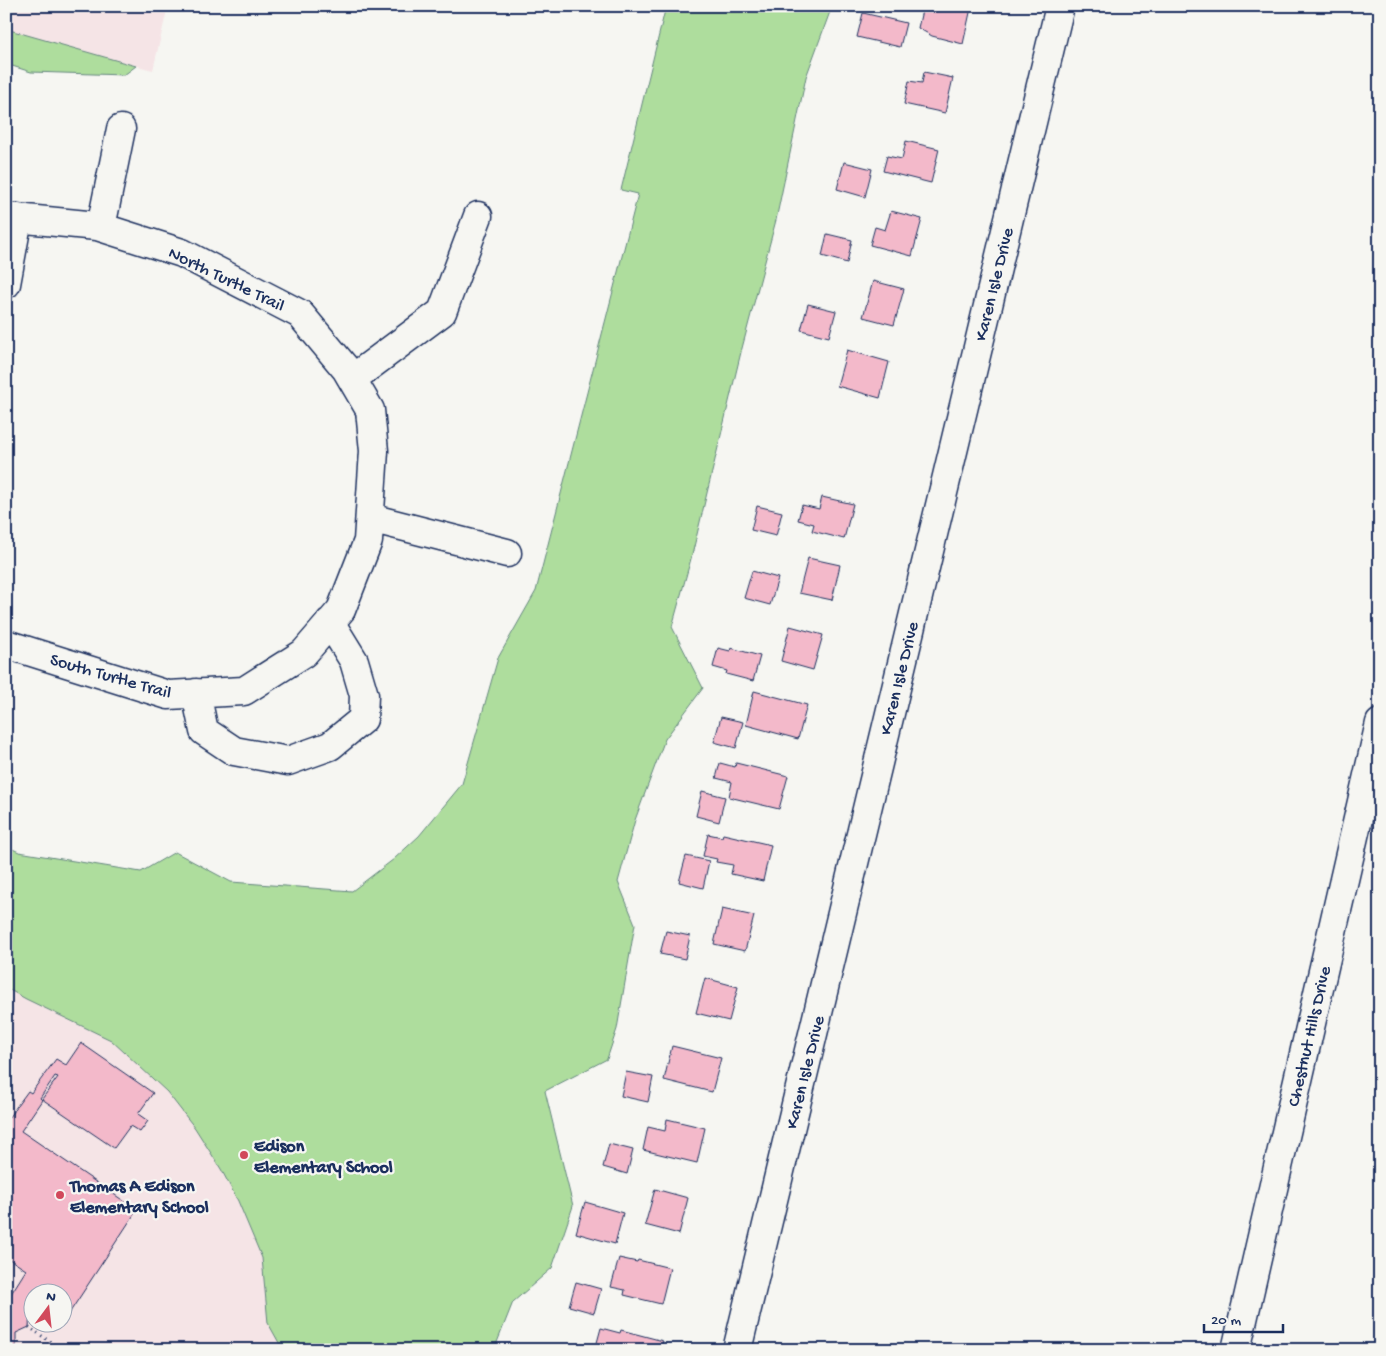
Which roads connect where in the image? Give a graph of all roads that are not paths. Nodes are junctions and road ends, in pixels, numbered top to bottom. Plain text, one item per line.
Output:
1 (1060, 6) edge
2 (121, 129) dead end
3 (478, 216) dead end
4 (12, 217) edge
5 (101, 227) junction
6 (6, 284) edge
7 (352, 379) junction
8 (370, 410) joint
9 (370, 518) junction
10 (507, 553) dead end
11 (330, 622) junction
12 (6, 644) edge
13 (196, 693) junction
14 (1380, 723) edge
15 (737, 1350) edge
16 (1236, 1350) edge

1 - 15 street, Karen Isle Drive
2 - 5 street
3 - 7 street
4 - 5 street, North Turtle Trail
4 - 6 street
5 - 7 street, North Turtle Trail
7 - 8 street, North Turtle Trail
8 - 9 street, South Turtle Trail
9 - 10 street
9 - 11 street, South Turtle Trail
11 - 13 street, South Turtle Trail
11 - 13 street
12 - 13 street, South Turtle Trail
14 - 16 street, Chestnut Hills Drive

